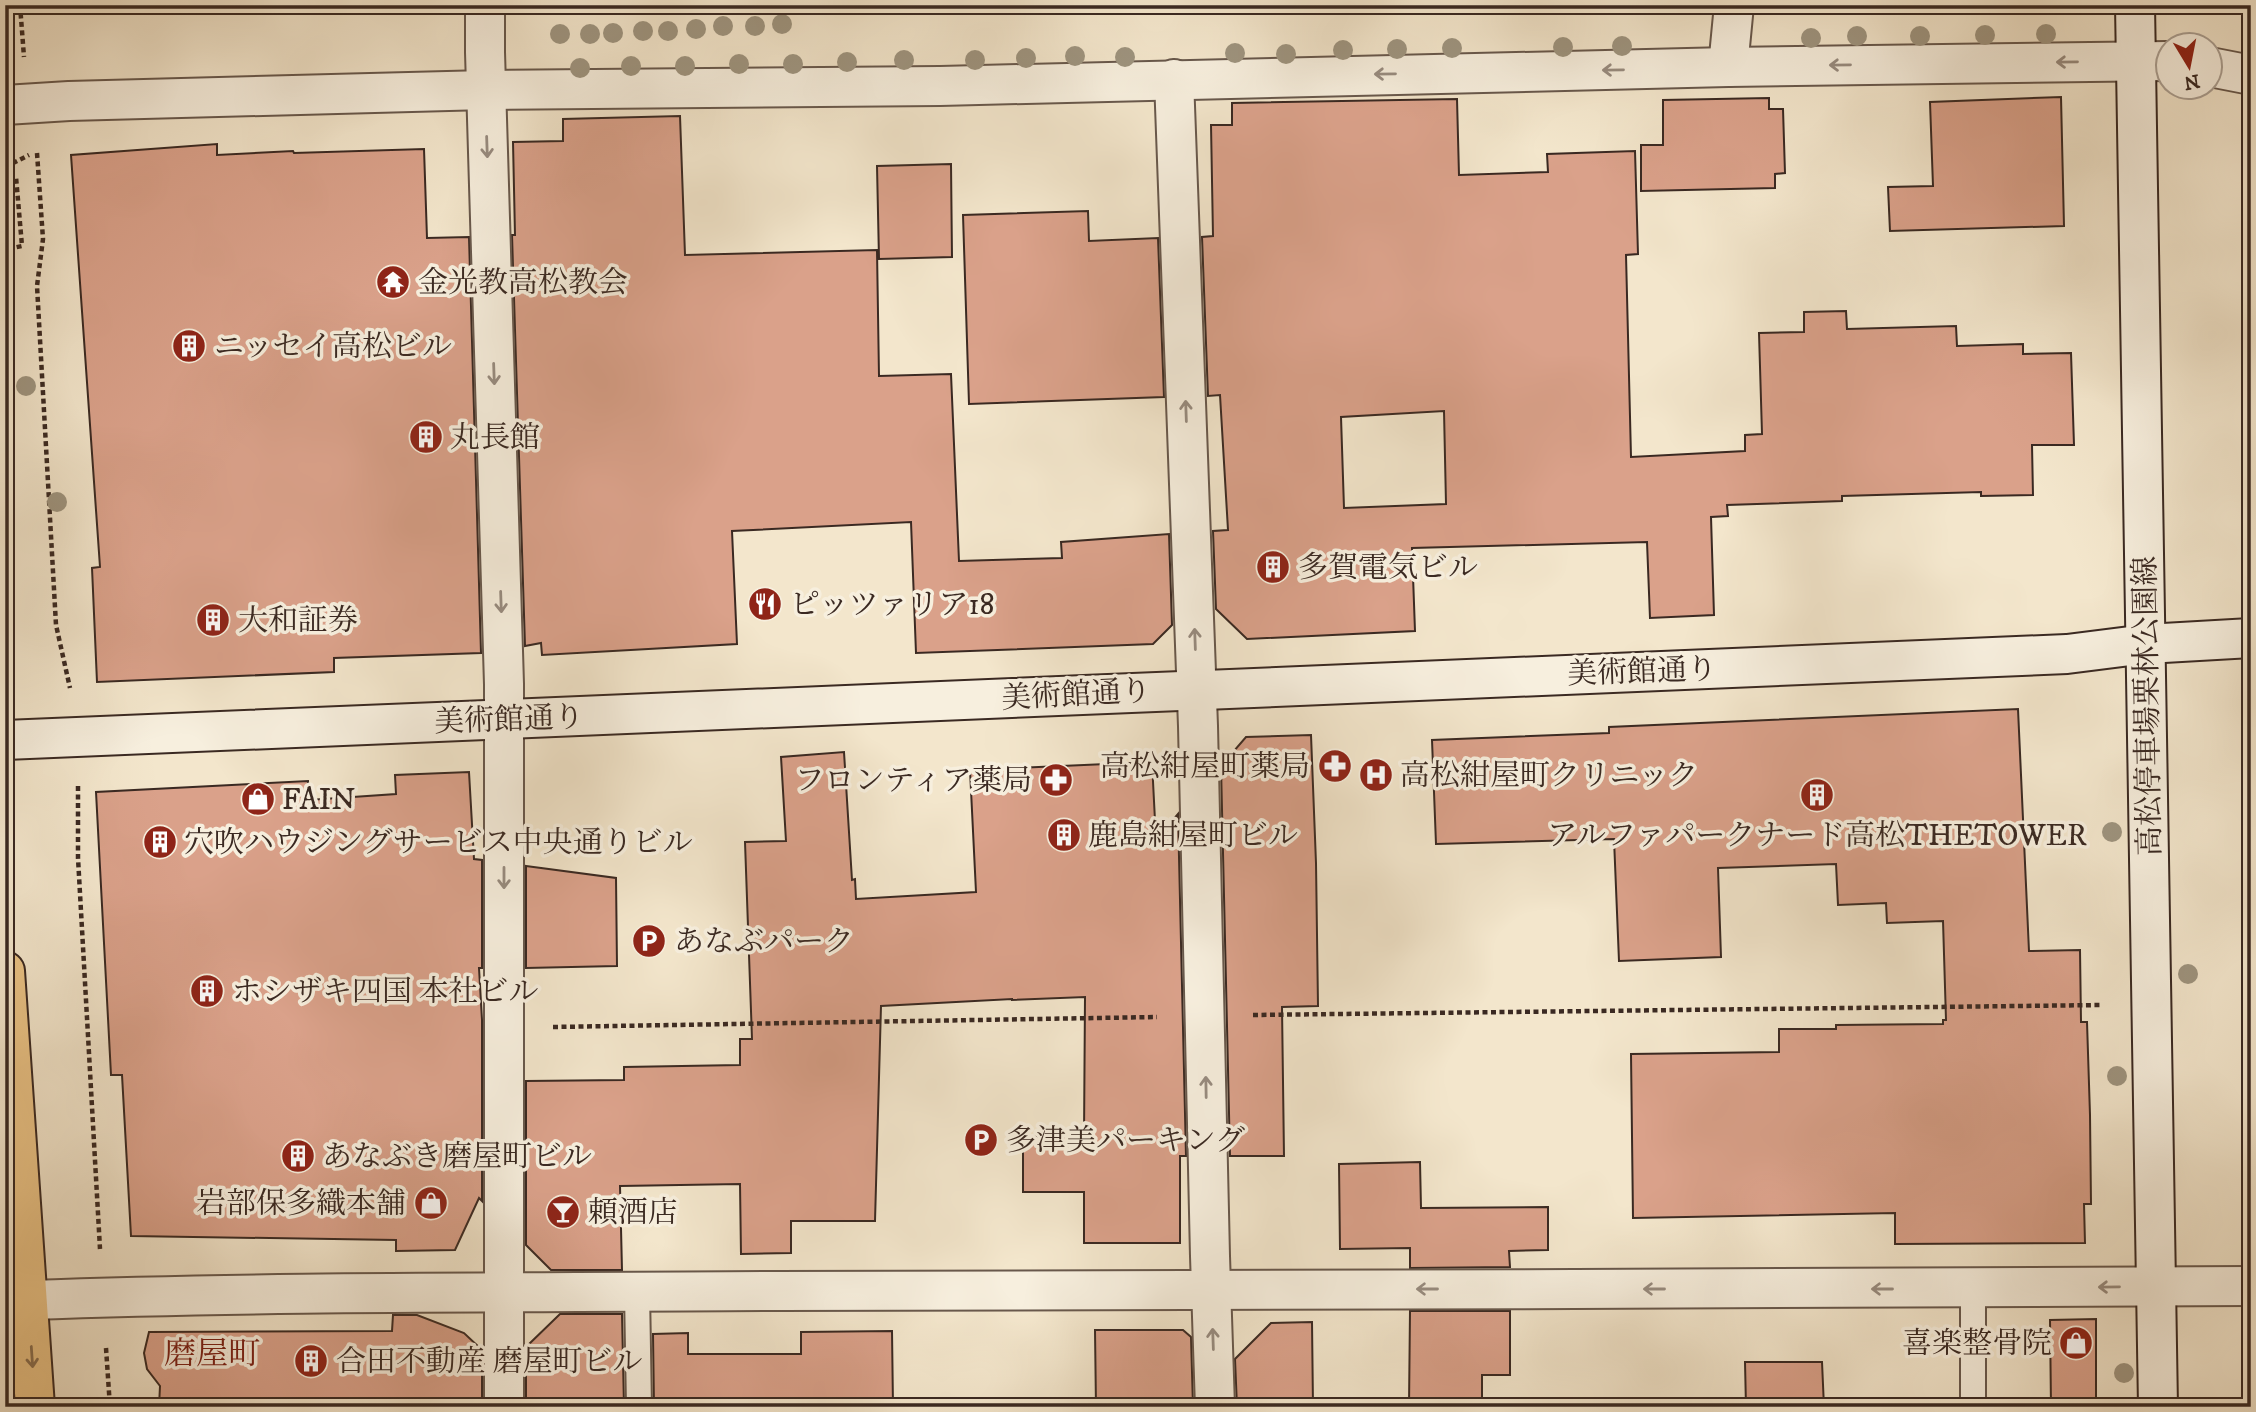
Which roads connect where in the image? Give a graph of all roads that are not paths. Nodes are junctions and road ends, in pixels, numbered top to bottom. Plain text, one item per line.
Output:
1 (485, 5) edge
2 (1734, 5) edge
3 (2135, 5) edge
4 (2152, 60) edge
5 (1728, 67) junction
6 (2224, 70) edge
7 (2251, 75) edge
8 (1174, 79) junction
9 (486, 90) junction
10 (5, 105) edge
11 (2251, 638) edge
12 (2146, 644) junction
13 (1197, 689) junction
14 (503, 719) junction
15 (5, 740) edge
16 (5, 971) edge
17 (2251, 1286) edge
18 (2156, 1287) junction
19 (1972, 1288) junction
20 (1211, 1289) junction
21 (505, 1292) junction
22 (637, 1292) junction
23 (29, 1300) junction
24 (35, 1407) edge
25 (504, 1407) edge
26 (639, 1407) edge
27 (1215, 1407) edge
28 (1973, 1407) edge
29 (2158, 1407) edge

1 - 9 street
2 - 5 street
3 - 4 street, 高松停車場栗林公園線
4 -> 5 street
4 - 12 street, 高松停車場栗林公園線
5 -> 8 street
6 - 7 street
8 - 9 street
13 -> 8 street
9 - 10 street
9 -> 14 street
11 - 12 street, 美術館通り
12 - 13 street, 美術館通り
12 - 18 street, 高松停車場栗林公園線
13 - 14 street, 美術館通り
20 -> 13 street
14 - 15 street, 美術館通り
14 -> 21 street
16 - 23 highway
17 - 18 street
18 -> 19 street
18 - 29 street, 高松停車場栗林公園線
19 -> 20 street
19 - 28 lane
20 - 22 street
27 -> 20 street
21 - 22 street
21 - 23 street
21 - 25 street
22 - 26 lane
23 -> 24 highway

